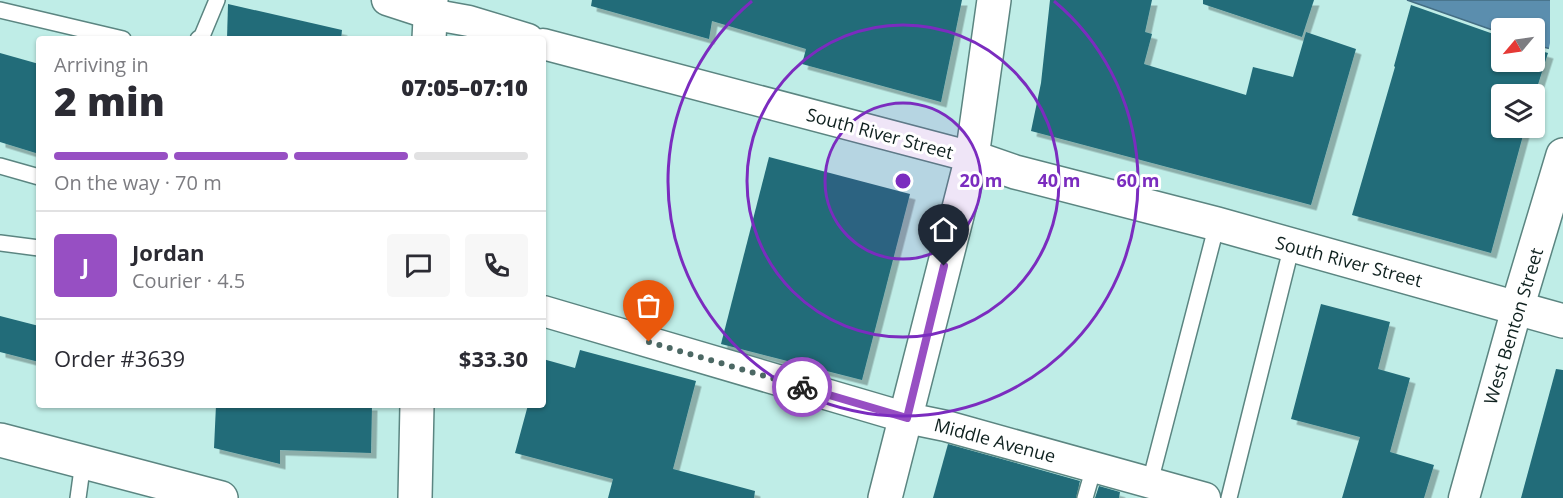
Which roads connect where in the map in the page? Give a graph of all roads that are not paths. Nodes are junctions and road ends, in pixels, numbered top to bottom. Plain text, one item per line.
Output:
1 (217, 0) edge
2 (387, 0) edge
3 (994, 0) edge
4 (0, 10) edge
5 (430, 18) edge
6 (110, 36) edge
7 (202, 36) edge
8 (518, 36) edge
9 (546, 45) edge
10 (1563, 155) edge
11 (972, 157) junction
12 (0, 166) edge
13 (36, 176) edge
14 (1217, 224) junction
15 (0, 243) edge
16 (1292, 245) junction
17 (36, 248) edge
18 (1517, 308) junction
19 (546, 312) edge
20 (1563, 321) edge
21 (417, 408) edge
22 (907, 418) junction
23 (0, 440) edge
24 (83, 462) junction
25 (1094, 467) junction
26 (1150, 482) junction
27 (78, 498) edge
28 (220, 498) edge
29 (415, 498) edge
30 (885, 498) edge
31 (1085, 498) edge
32 (1205, 498) edge
33 (1229, 498) edge
34 (1464, 498) edge

1 - 7 lane
2 - 5 street
3 - 11 street
4 - 6 lane
5 - 8 street
9 - 11 street, South River Street
10 - 18 street, West Benton Street
11 - 14 street, South River Street
11 - 22 street
12 - 13 lane
14 - 16 street, South River Street
14 - 26 lane
15 - 17 lane
16 - 18 street, South River Street
16 - 33 lane
18 - 20 street, South River Street
18 - 34 street, West Benton Street
19 - 22 street, Middle Avenue
21 - 29 street
22 - 25 street, Middle Avenue
22 - 30 street
23 - 24 street
24 - 27 lane
24 - 28 street
25 - 26 street, Middle Avenue
25 - 31 lane
26 - 32 street, Middle Avenue

